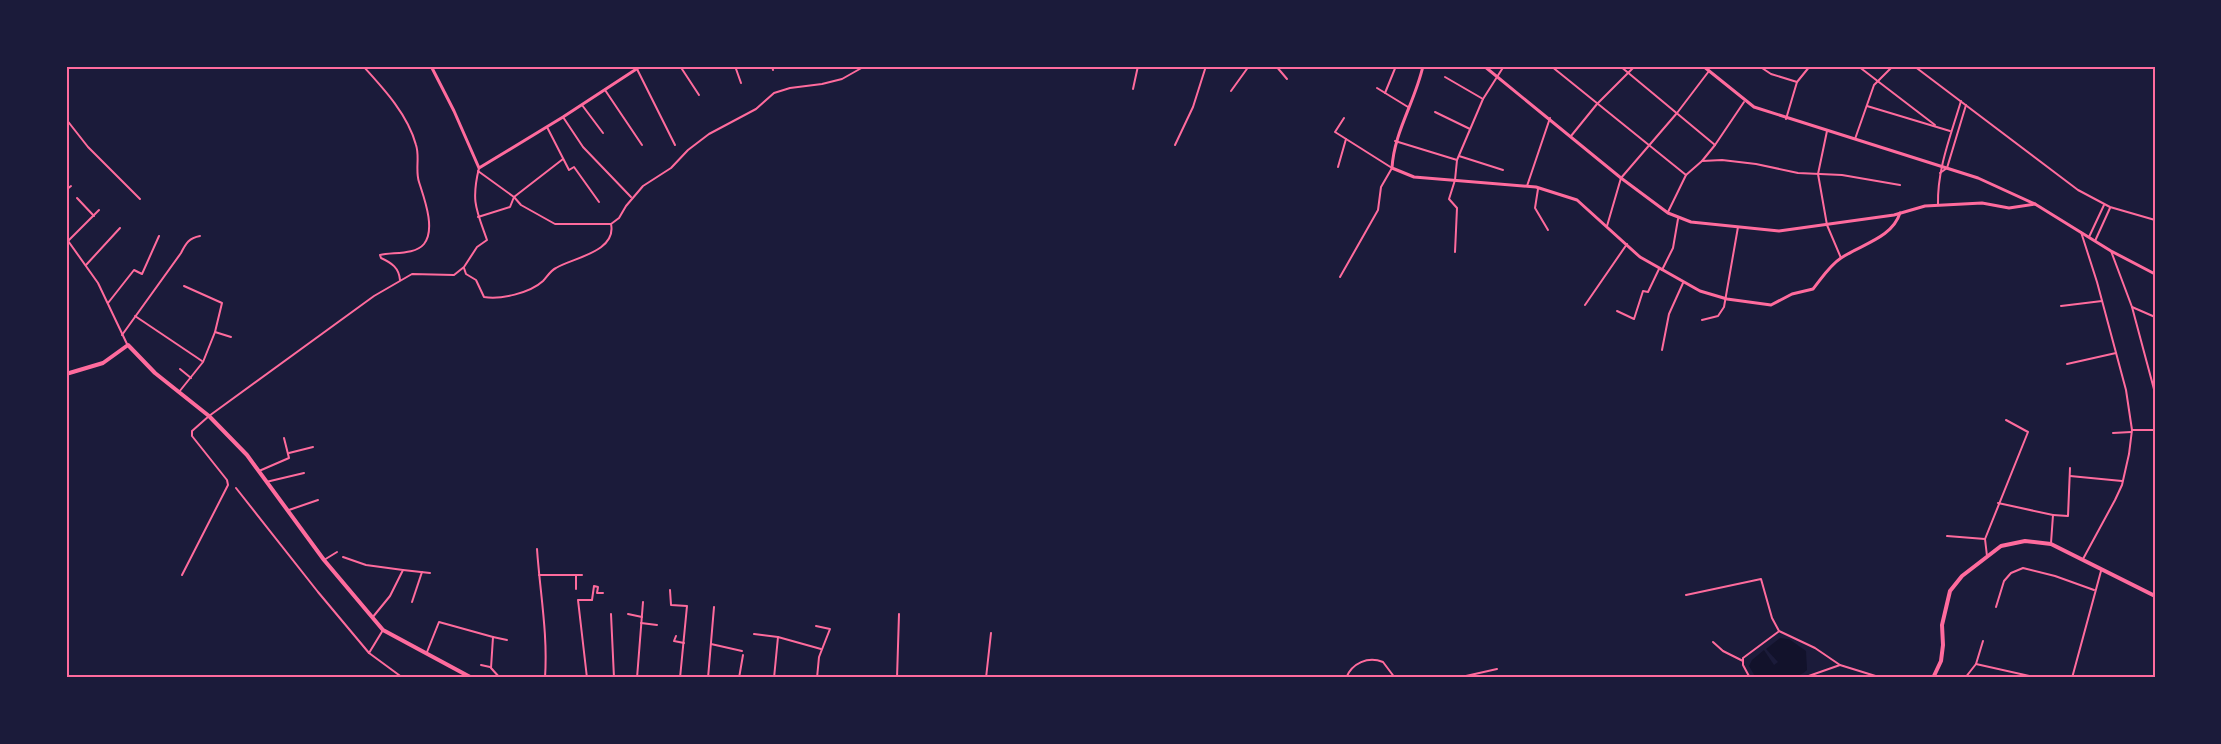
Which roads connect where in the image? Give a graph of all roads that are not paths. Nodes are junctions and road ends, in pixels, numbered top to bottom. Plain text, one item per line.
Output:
1 (363, 66) edge
2 (430, 66) edge
3 (641, 66) edge
4 (680, 66) edge
5 (735, 66) edge
6 (772, 66) edge
7 (865, 66) edge
8 (1138, 66) edge
9 (1206, 66) edge
10 (1249, 66) edge
11 (1276, 66) edge
12 (1396, 66) edge
13 (1423, 66) edge
14 (1484, 66) edge
15 (1504, 66) edge
16 (1551, 66) edge
17 (1620, 66) edge
18 (1635, 66) edge
19 (1704, 66) edge
20 (1759, 66) edge
21 (1810, 66) edge
22 (1858, 66) edge
23 (1893, 66) edge
24 (1914, 66) edge
25 (637, 69) junction
26 (773, 70) dead end
27 (1709, 71) junction
28 (1629, 73) junction
29 (1496, 76) junction
30 (1445, 77) dead end
31 (1287, 79) dead end
32 (1797, 82) junction
33 (1878, 82) junction
34 (741, 83) dead end
35 (1377, 88) dead end
36 (1132, 89) dead end
37 (605, 90) junction
38 (1231, 91) dead end
39 (1385, 93) junction
40 (699, 95) dead end
41 (1483, 99) junction
42 (1961, 101) junction
43 (1744, 102) junction
44 (1597, 104) junction
45 (582, 105) junction
46 (1966, 105) junction
47 (1867, 106) junction
48 (1409, 108) junction
49 (1435, 112) dead end
50 (1677, 113) junction
51 (563, 117) junction
52 (1344, 118) dead end
53 (1550, 118) junction
54 (66, 119) edge
55 (1786, 119) junction
56 (1935, 125) junction
57 (547, 127) junction
58 (1470, 129) junction
59 (1827, 131) junction
60 (1952, 132) junction
61 (603, 134) dead end
62 (1571, 136) junction
63 (1346, 139) junction
64 (1855, 140) junction
65 (1395, 141) junction
66 (642, 145) dead end
67 (675, 145) dead end
68 (1175, 145) dead end
69 (1714, 145) junction
70 (1649, 146) junction
71 (1458, 158) junction
72 (563, 159) junction
73 (1702, 161) junction
74 (1941, 166) junction
75 (1338, 167) dead end
76 (1392, 168) junction
77 (1947, 168) junction
78 (478, 169) junction
79 (1503, 170) dead end
80 (1940, 173) junction
81 (1818, 174) junction
82 (1686, 175) junction
83 (1621, 178) junction
84 (1455, 180) junction
85 (1900, 185) dead end
86 (71, 186) dead end
87 (1527, 186) junction
88 (1538, 187) junction
89 (66, 190) edge
90 (514, 196) junction
91 (77, 198) dead end
92 (632, 198) junction
93 (140, 199) dead end
94 (599, 202) dead end
95 (2035, 204) junction
96 (1938, 205) junction
97 (2104, 205) junction
98 (2110, 207) junction
99 (99, 210) dead end
100 (1668, 213) junction
101 (1900, 213) junction
102 (94, 216) junction
103 (478, 218) junction
104 (1678, 219) junction
105 (2155, 220) edge
106 (611, 224) junction
107 (1827, 225) junction
108 (1607, 226) junction
109 (1738, 227) junction
110 (120, 228) dead end
111 (1548, 230) dead end
112 (2081, 232) junction
113 (159, 236) dead end
114 (200, 236) dead end
115 (2089, 237) junction
116 (67, 239) edge
117 (2095, 241) junction
118 (1627, 244) junction
119 (2111, 251) junction
120 (1455, 252) dead end
121 (1840, 258) junction
122 (86, 265) junction
123 (464, 267) junction
124 (1661, 270) junction
125 (2155, 274) edge
126 (1340, 277) dead end
127 (400, 280) junction
128 (1683, 283) junction
129 (184, 286) dead end
130 (1725, 298) junction
131 (2102, 301) junction
132 (108, 303) junction
133 (1585, 305) dead end
134 (2061, 306) dead end
135 (2132, 307) junction
136 (1617, 311) dead end
137 (135, 316) junction
138 (2155, 317) edge
139 (1702, 320) dead end
140 (215, 332) junction
141 (122, 335) junction
142 (231, 337) dead end
143 (128, 345) junction
144 (1662, 350) dead end
145 (2116, 353) junction
146 (203, 362) junction
147 (2067, 364) dead end
148 (180, 369) dead end
149 (66, 374) edge
150 (191, 378) junction
151 (179, 393) junction
152 (2155, 393) edge
153 (209, 416) junction
154 (2006, 420) dead end
155 (2155, 430) edge
156 (2132, 431) junction
157 (2113, 433) dead end
158 (284, 438) dead end
159 (313, 447) dead end
160 (288, 453) junction
161 (2070, 468) dead end
162 (259, 471) junction
163 (304, 473) dead end
164 (2070, 476) junction
165 (2122, 481) junction
166 (266, 482) junction
167 (236, 488) dead end
168 (318, 500) dead end
169 (1998, 503) junction
170 (287, 511) junction
171 (2053, 515) junction
172 (1947, 536) dead end
173 (1985, 539) junction
174 (2051, 544) junction
175 (537, 549) dead end
176 (337, 552) dead end
177 (1987, 556) junction
178 (343, 557) dead end
179 (2083, 558) junction
180 (324, 560) junction
181 (2101, 568) junction
182 (403, 570) junction
183 (422, 572) junction
184 (430, 573) dead end
185 (182, 575) dead end
186 (539, 575) junction
187 (576, 575) junction
188 (582, 575) dead end
189 (576, 589) dead end
190 (670, 590) dead end
191 (2094, 590) junction
192 (603, 593) dead end
193 (1686, 595) dead end
194 (2155, 596) edge
195 (412, 602) dead end
196 (643, 602) dead end
197 (714, 607) dead end
198 (1996, 607) dead end
199 (611, 614) dead end
200 (628, 614) dead end
201 (899, 615) dead end
202 (642, 617) junction
203 (372, 618) junction
204 (641, 623) junction
205 (657, 625) dead end
206 (816, 626) dead end
207 (383, 630) junction
208 (1779, 631) junction
209 (990, 633) dead end
210 (753, 634) dead end
211 (676, 636) dead end
212 (493, 637) junction
213 (778, 637) junction
214 (507, 640) dead end
215 (1983, 641) dead end
216 (1713, 642) dead end
217 (684, 643) junction
218 (711, 644) junction
219 (822, 649) junction
220 (427, 652) junction
221 (369, 653) junction
222 (1743, 661) junction
223 (1840, 664) junction
224 (1976, 664) junction
225 (481, 665) dead end
226 (491, 668) junction
227 (1497, 669) dead end
228 (2013, 673) junction
229 (403, 678) edge
230 (472, 678) edge
231 (500, 678) edge
232 (546, 678) edge
233 (587, 678) edge
234 (614, 678) edge
235 (637, 678) edge
236 (680, 678) edge
237 (708, 678) edge
238 (739, 678) edge
239 (774, 678) edge
240 (817, 678) edge
241 (897, 678) edge
242 (986, 678) edge
243 (1346, 678) edge
244 (1395, 678) edge
245 (1457, 678) edge
246 (1750, 678) edge
247 (1803, 678) edge
248 (1882, 678) edge
249 (1933, 678) edge
250 (1965, 678) edge
251 (2010, 678) edge
252 (2038, 678) edge
253 (2072, 678) edge

1 - 127 street
2 - 78 street
3 - 25 street
4 - 40 street
5 - 34 street
6 - 26 street
7 - 92 street
8 - 36 street
9 - 68 street
10 - 38 street
11 - 31 street
12 - 39 street
13 - 48 street
14 - 29 street
15 - 29 street
16 - 44 street
17 - 28 street
18 - 28 street
19 - 27 street
20 - 32 street
21 - 32 street
22 - 33 street
23 - 33 street
24 - 42 street
25 - 37 street
25 - 67 street
27 - 43 street
27 - 50 street
28 - 44 street
28 - 50 street
29 - 41 street
29 - 53 street
30 - 41 street
32 - 55 street
33 - 47 street
33 - 56 street
35 - 39 street
37 - 45 street
37 - 66 street
39 - 48 street
41 - 58 street
42 - 46 street
42 - 60 street
43 - 55 street
43 - 69 street
44 - 62 street
44 - 70 street
45 - 51 street
45 - 61 street
46 - 77 street
46 - 97 street
47 - 56 street
47 - 64 street
48 - 65 street
49 - 58 street
50 - 69 street
50 - 70 street
51 - 57 street
51 - 92 street
52 - 63 street
53 - 62 street
53 - 87 street
54 - 93 street
55 - 59 street
56 - 60 street
57 - 72 street
57 - 78 street
58 - 71 street
59 - 64 street
59 - 81 street
60 - 74 street
62 - 83 street
63 - 75 street
63 - 76 street
64 - 74 street
65 - 71 street
65 - 76 street
69 - 73 street
70 - 82 street
70 - 83 street
71 - 79 street
71 - 84 street
72 - 90 street
72 - 94 street
73 - 81 street
73 - 82 street
74 - 77 street
74 - 80 street
76 - 84 street
76 - 126 street
77 - 80 street
77 - 95 street
78 - 90 street
78 - 103 street
80 - 96 street
81 - 85 street
81 - 107 street
82 - 100 street
83 - 100 street
83 - 108 street
84 - 87 street
84 - 120 street
86 - 89 street
87 - 88 street
88 - 108 street
88 - 111 street
90 - 103 street
90 - 106 street
91 - 102 street
92 - 106 street
95 - 96 street
95 - 112 street
96 - 101 street
97 - 98 street
97 - 115 street
98 - 105 street
98 - 117 street
99 - 102 street
100 - 104 street
101 - 107 street
101 - 121 street
102 - 116 street
103 - 123 street
104 - 109 street
104 - 124 street
106 - 123 street
107 - 109 street
107 - 121 street
108 - 118 street
109 - 130 street
110 - 122 street
112 - 115 street
112 - 131 street
113 - 132 street
114 - 137 street
115 - 117 street
116 - 122 street
117 - 119 street
118 - 124 street
118 - 133 street
119 - 125 street
119 - 135 street
121 - 130 street
122 - 132 street
123 - 127 street
124 - 128 street
124 - 136 street
127 - 153 street
128 - 130 street
128 - 144 street
129 - 140 street
130 - 139 street
131 - 134 street
131 - 145 street
132 - 141 street
135 - 138 street
135 - 152 street
137 - 141 street
137 - 146 street
140 - 142 street
140 - 146 street
141 - 143 street
143 - 149 main road
143 - 151 main road
145 - 147 street
145 - 156 street
146 - 150 street
148 - 150 street
150 - 151 street
151 - 153 main road
153 - 162 main road
153 - 185 street
154 - 169 street
155 - 156 street
156 - 157 street
156 - 165 street
158 - 160 street
159 - 160 street
160 - 162 street
161 - 164 street
162 - 166 main road
163 - 166 street
164 - 165 street
164 - 171 street
165 - 179 street
166 - 170 main road
167 - 221 street
168 - 170 street
169 - 171 street
169 - 173 street
170 - 180 main road
171 - 174 street
172 - 173 street
173 - 177 street
174 - 177 main road
174 - 179 main road
175 - 186 street
176 - 180 street
177 - 249 main road
178 - 182 street
179 - 181 main road
180 - 203 main road
181 - 191 street
181 - 194 main road
182 - 183 street
182 - 203 street
183 - 184 street
183 - 195 street
186 - 187 street
186 - 232 street
187 - 188 street
187 - 189 street
190 - 217 street
191 - 198 street
191 - 253 street
192 - 233 street
193 - 208 street
196 - 202 street
197 - 218 street
199 - 234 street
200 - 202 street
201 - 241 street
202 - 204 street
203 - 207 main road
204 - 205 street
204 - 235 street
206 - 219 street
207 - 220 main road
207 - 221 street
208 - 222 street
208 - 223 street
209 - 242 street
210 - 213 street
211 - 217 street
212 - 214 street
212 - 220 street
212 - 226 street
213 - 219 street
213 - 239 street
215 - 224 street
216 - 222 street
217 - 236 street
218 - 237 street
218 - 238 street
219 - 240 street
220 - 230 main road
221 - 229 street
222 - 246 street
223 - 247 street
223 - 248 street
224 - 228 street
224 - 250 street
225 - 226 street
226 - 231 street
227 - 245 street
228 - 251 street
228 - 252 street
243 - 244 street

